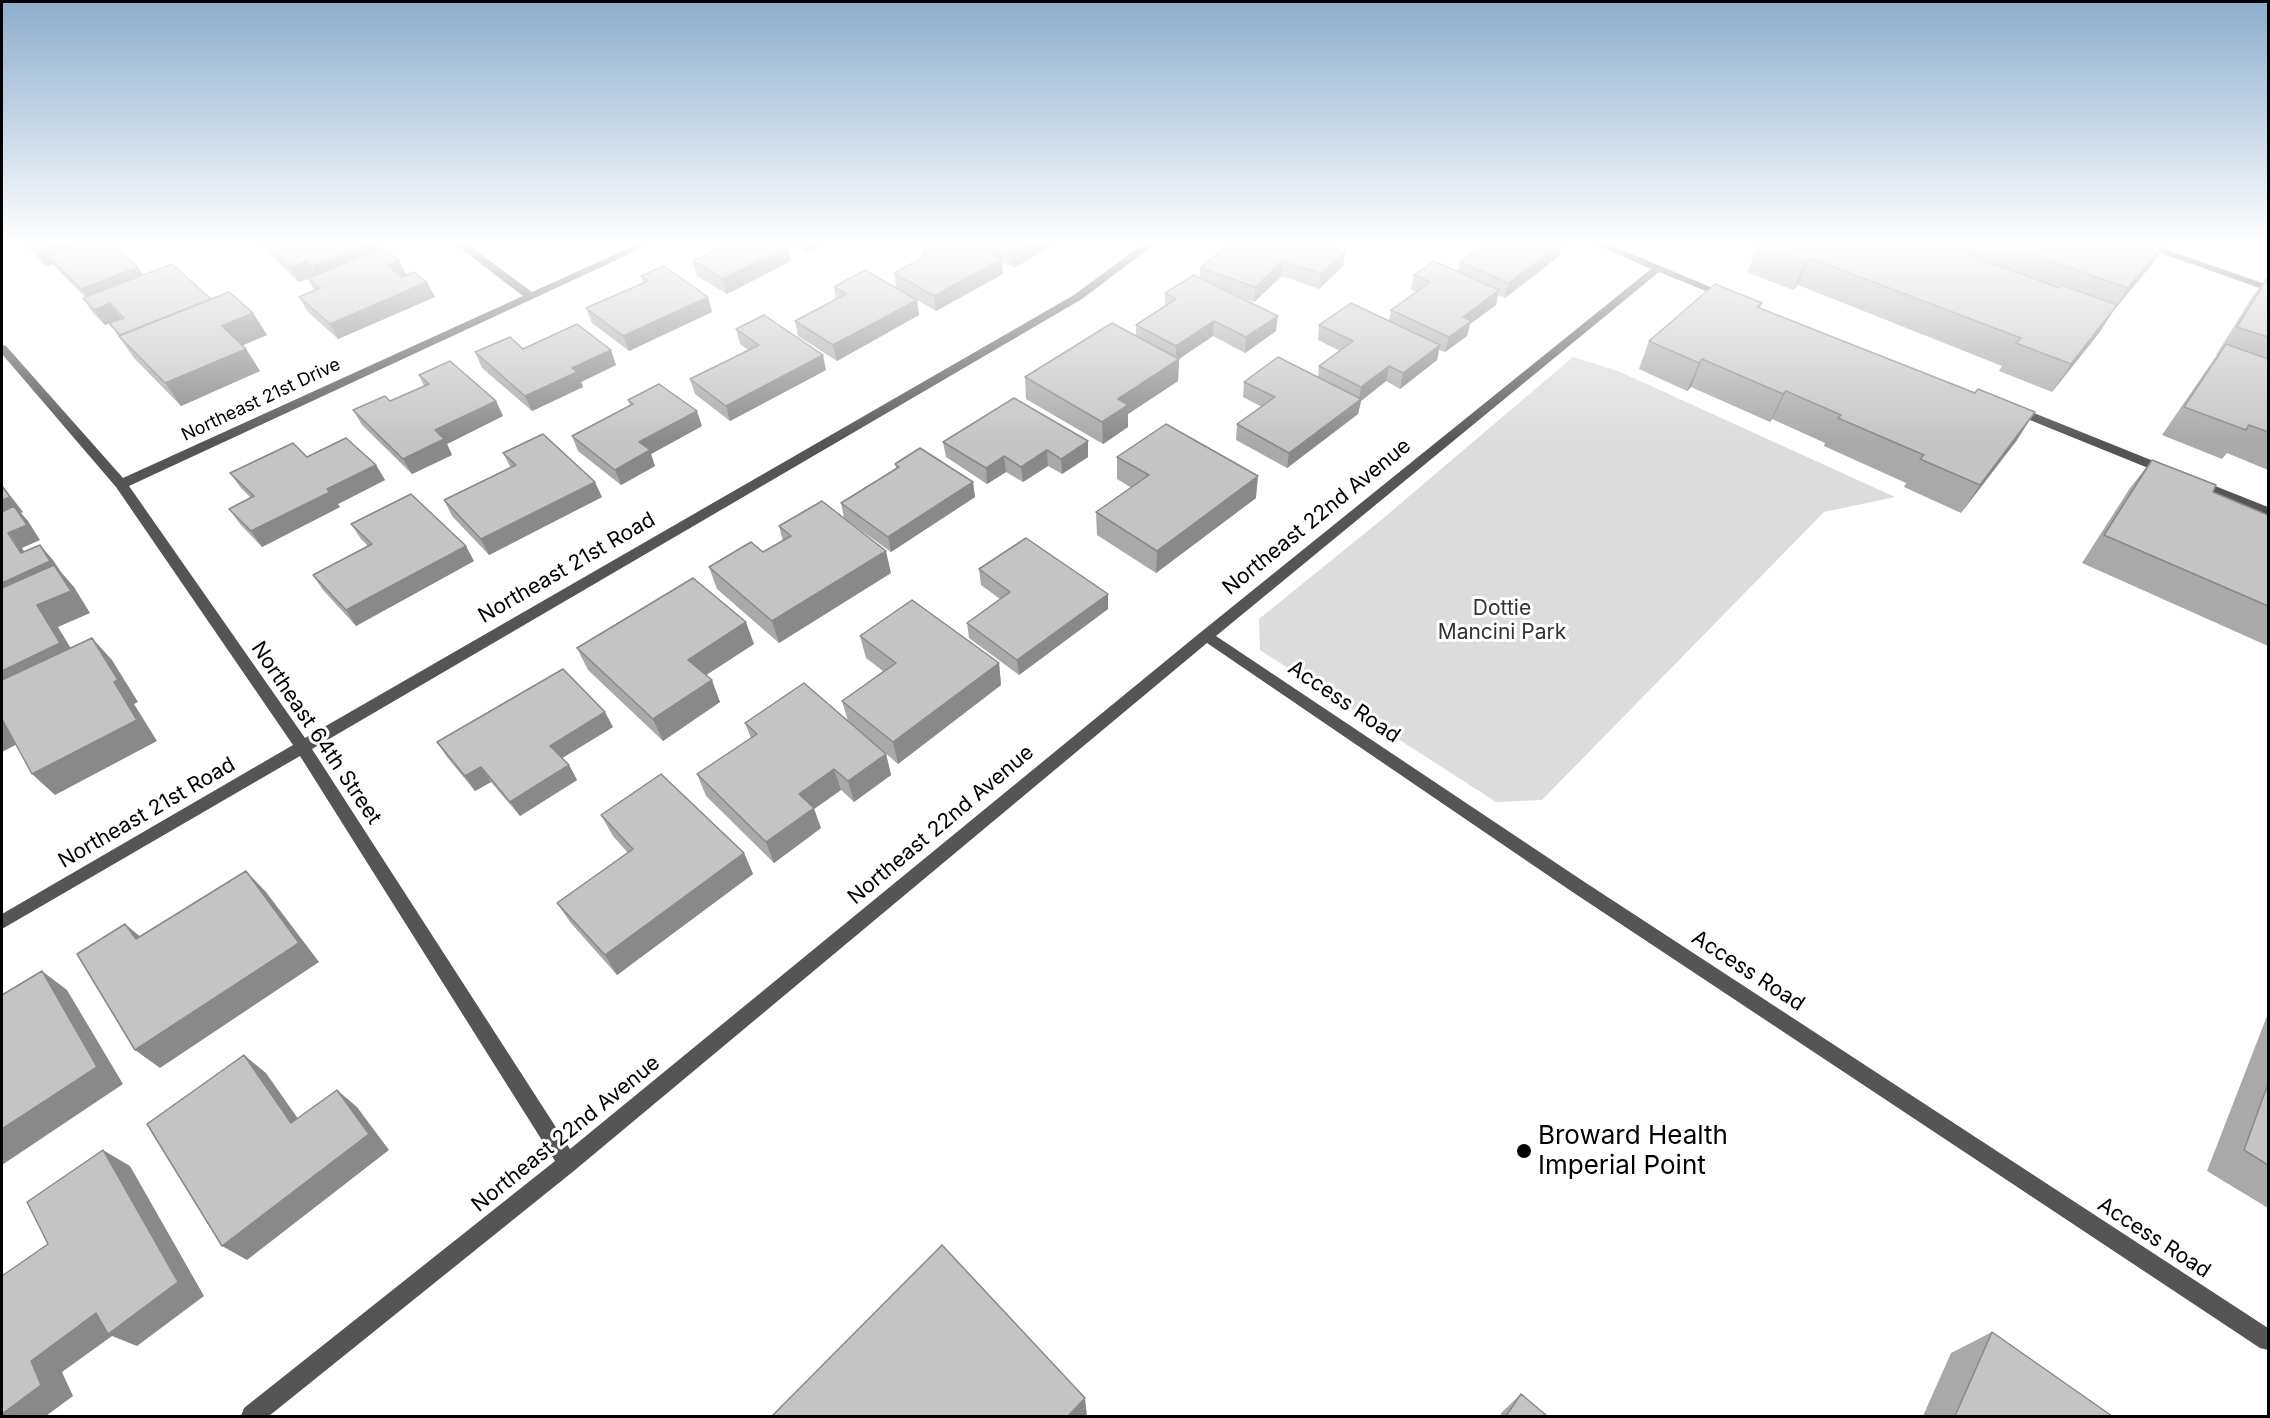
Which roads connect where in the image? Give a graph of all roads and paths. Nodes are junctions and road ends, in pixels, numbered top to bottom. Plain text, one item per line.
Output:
1 (499, 310) edge
2 (1055, 310) edge
3 (1606, 310) edge
4 (2, 348) edge
5 (1999, 404) edge
6 (121, 484) junction
7 (2268, 512) edge
8 (1206, 636) junction
9 (302, 746) junction
10 (2, 922) edge
11 (568, 1163) junction
12 (2268, 1340) edge
13 (252, 1416) edge

1 - 6 street, Northeast 21st Drive
2 - 9 street, Northeast 21st Road
3 - 8 street, Northeast 22nd Avenue
4 - 6 street, Northeast 64th Street
5 - 7 street
6 - 9 street, Northeast 64th Street
8 - 11 street, Northeast 22nd Avenue
8 - 12 street, Access Road
9 - 10 street, Northeast 21st Road
9 - 11 street, Northeast 64th Street
11 - 13 street, Northeast 22nd Avenue

